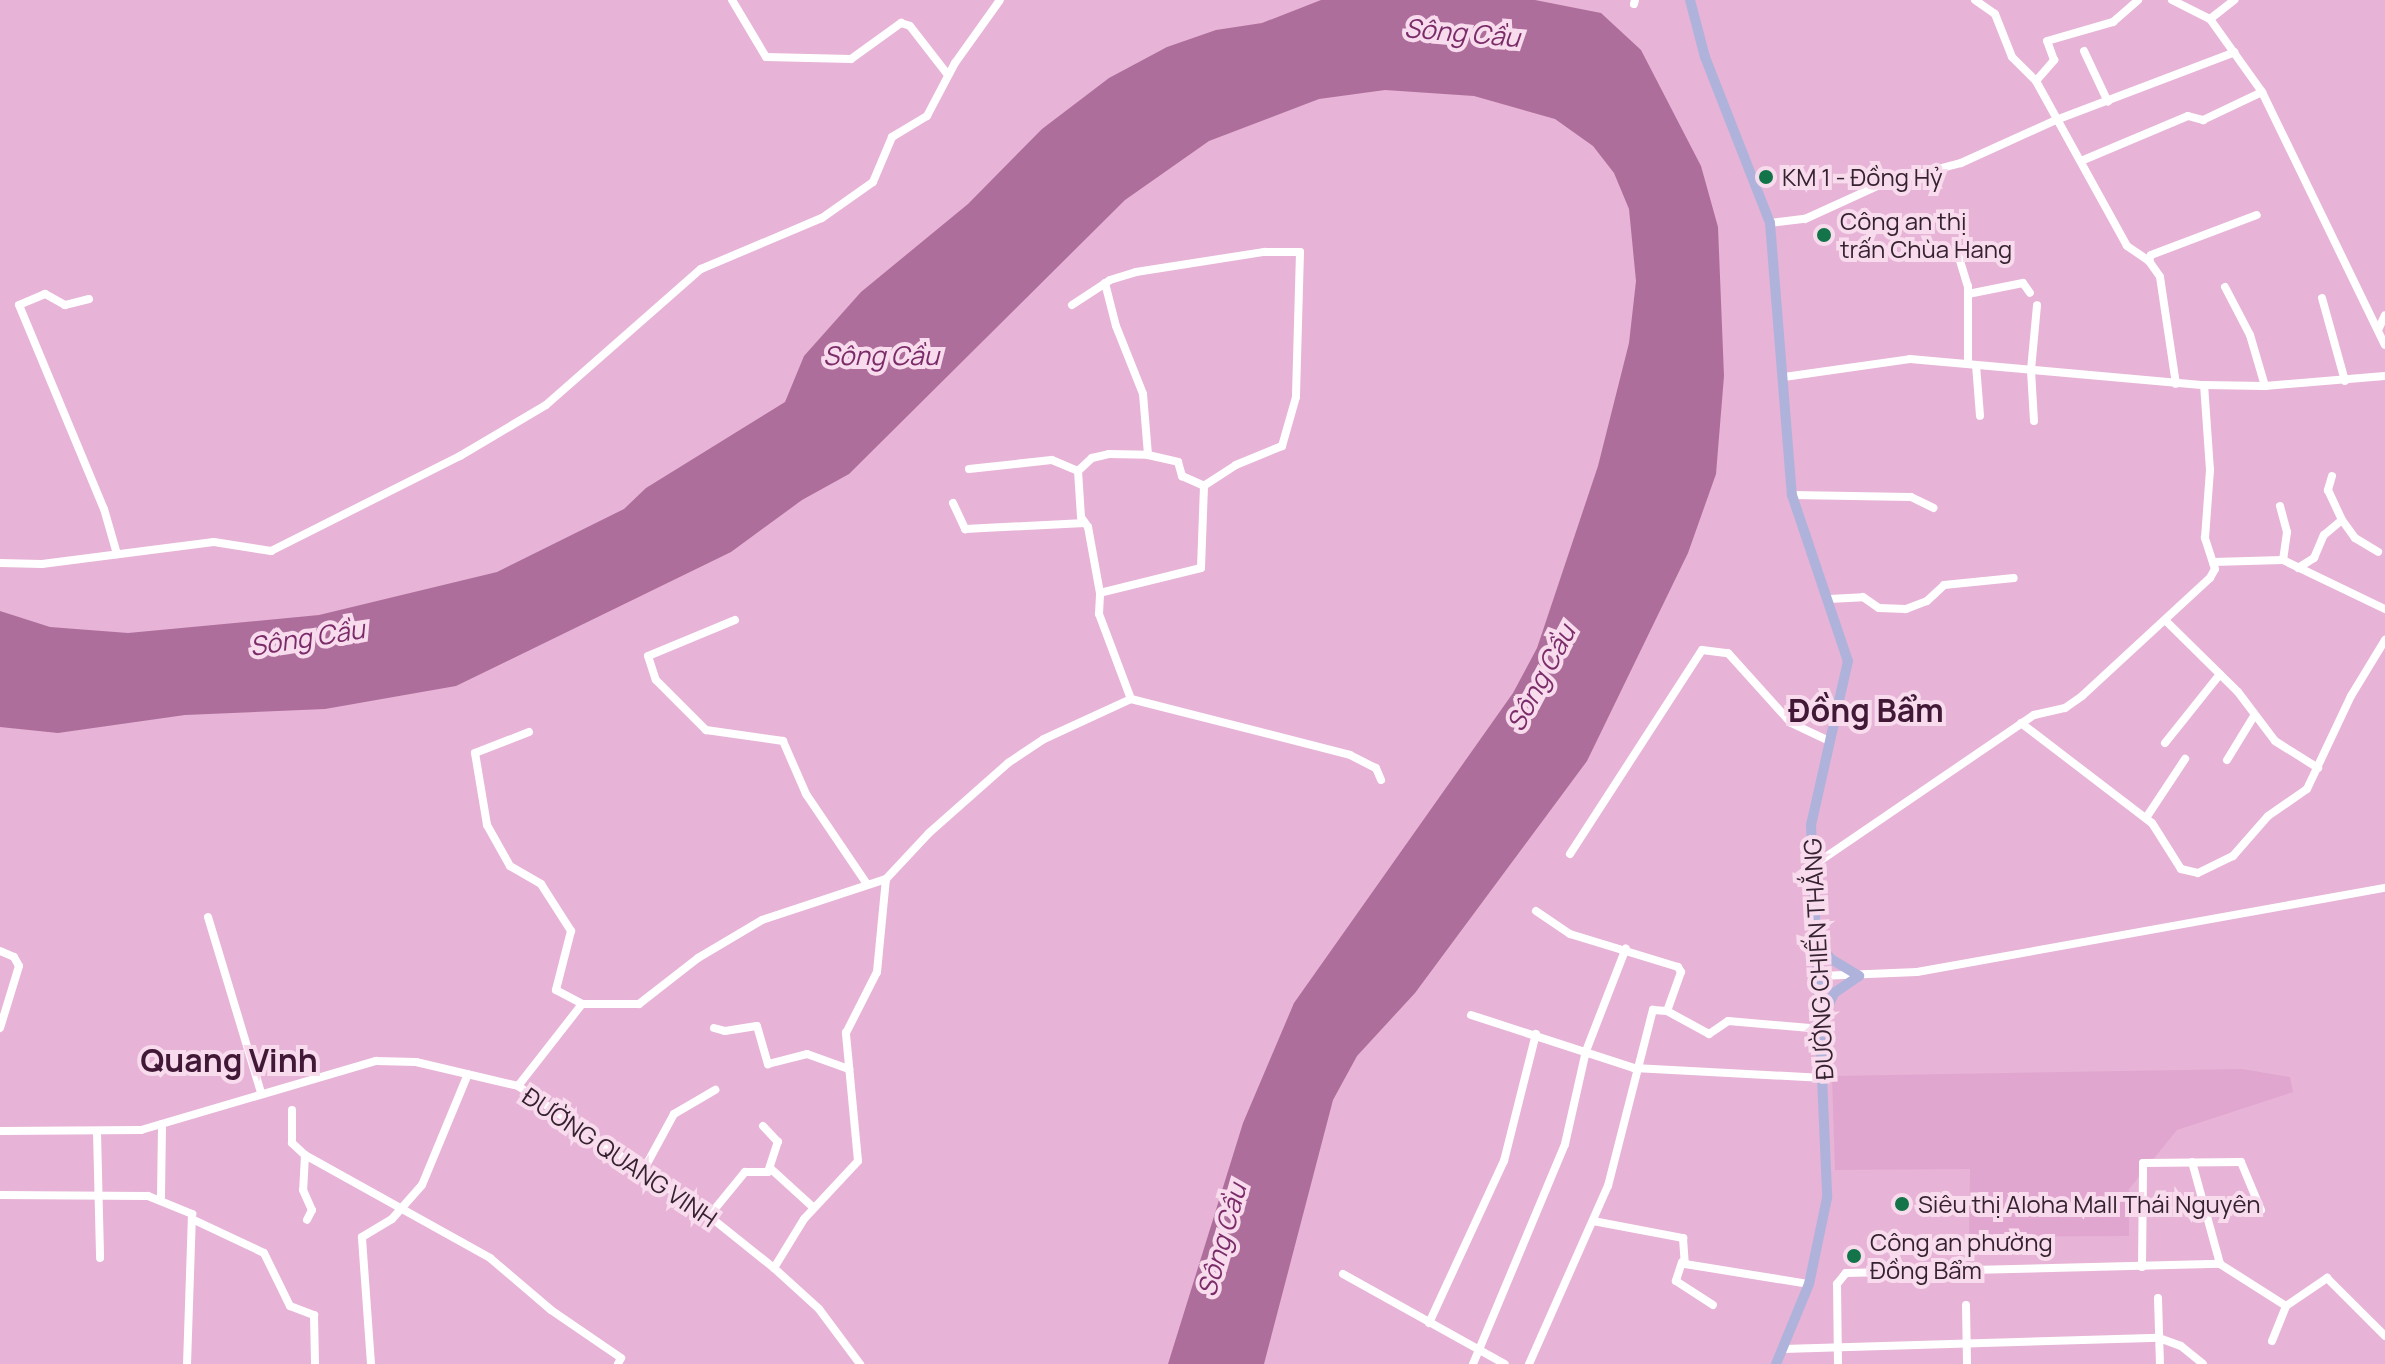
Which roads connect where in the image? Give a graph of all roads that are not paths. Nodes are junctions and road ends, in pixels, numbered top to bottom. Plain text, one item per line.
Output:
1 (732, 0) edge
2 (1000, 0) edge
3 (1690, 0) edge
4 (1975, 0) edge
5 (2138, 0) edge
6 (2172, 0) edge
7 (2234, 0) edge
8 (2210, 19) junction
9 (2084, 51) dead end
10 (2235, 52) junction
11 (948, 75) junction
12 (2036, 81) junction
13 (2262, 92) junction
14 (2108, 102) junction
15 (2056, 120) junction
16 (2081, 161) junction
17 (2257, 215) dead end
18 (1770, 223) junction
19 (1957, 251) dead end
20 (2149, 261) junction
21 (1105, 283) junction
22 (2225, 287) dead end
23 (2030, 293) dead end
24 (1968, 294) junction
25 (2322, 298) dead end
26 (89, 299) dead end
27 (1072, 305) dead end
28 (2037, 305) dead end
29 (2385, 315) edge
30 (2379, 328) junction
31 (2385, 345) edge
32 (1972, 364) junction
33 (2031, 370) junction
34 (2385, 376) edge
35 (1784, 377) junction
36 (2345, 381) junction
37 (2176, 384) junction
38 (2204, 385) junction
39 (2265, 386) junction
40 (1980, 416) dead end
41 (2034, 421) dead end
42 (1148, 455) junction
43 (969, 469) dead end
44 (1078, 471) junction
45 (2332, 476) dead end
46 (1204, 486) junction
47 (1792, 495) junction
48 (953, 503) dead end
49 (2280, 506) dead end
50 (1934, 508) dead end
51 (2342, 520) junction
52 (1085, 523) junction
53 (2378, 552) dead end
54 (117, 554) junction
55 (2283, 560) junction
56 (2213, 562) junction
57 (0, 563) edge
58 (2298, 568) junction
59 (2014, 578) dead end
60 (1100, 593) junction
61 (1829, 599) junction
62 (2385, 609) edge
63 (735, 620) dead end
64 (2166, 621) junction
65 (2385, 640) edge
66 (2220, 674) junction
67 (1131, 699) junction
68 (2254, 716) junction
69 (2021, 723) junction
70 (529, 732) dead end
71 (1829, 741) junction
72 (2165, 743) dead end
73 (2185, 759) dead end
74 (2227, 760) dead end
75 (2318, 768) junction
76 (1381, 780) dead end
77 (2146, 818) junction
78 (1570, 854) dead end
79 (1810, 867) junction
80 (886, 879) junction
81 (867, 884) junction
82 (2385, 888) edge
83 (1536, 911) dead end
84 (208, 917) dead end
85 (1818, 942) junction
86 (1626, 948) junction
87 (0, 951) edge
88 (1820, 976) junction
89 (1859, 976) junction
90 (582, 1004) junction
91 (1667, 1011) junction
92 (1471, 1015) dead end
93 (1822, 1024) junction
94 (0, 1028) edge
95 (714, 1028) dead end
96 (1536, 1034) junction
97 (1586, 1051) junction
98 (1634, 1068) junction
99 (849, 1069) junction
100 (468, 1074) junction
101 (1824, 1078) junction
102 (518, 1086) junction
103 (715, 1090) dead end
104 (261, 1092) junction
105 (292, 1110) dead end
106 (162, 1124) junction
107 (763, 1126) dead end
108 (0, 1131) edge
109 (97, 1132) junction
110 (305, 1155) junction
111 (2192, 1162) junction
112 (770, 1168) junction
113 (643, 1171) junction
114 (0, 1195) edge
115 (97, 1195) junction
116 (161, 1197) junction
117 (814, 1208) junction
118 (2261, 1210) dead end
119 (400, 1211) junction
120 (709, 1216) junction
121 (194, 1220) junction
122 (307, 1220) dead end
123 (1593, 1221) junction
124 (100, 1258) dead end
125 (1682, 1262) junction
126 (2220, 1264) junction
127 (2142, 1267) junction
128 (774, 1268) junction
129 (1343, 1274) dead end
130 (1809, 1284) junction
131 (2158, 1298) dead end
132 (1713, 1305) dead end
133 (1966, 1305) dead end
134 (2286, 1306) junction
135 (1429, 1323) junction
136 (2385, 1336) edge
137 (2159, 1338) junction
138 (2272, 1341) dead end
139 (1966, 1344) junction
140 (1837, 1348) junction
141 (1783, 1349) junction
142 (1479, 1350) junction
143 (187, 1364) edge
144 (315, 1364) edge
145 (371, 1364) edge
146 (618, 1364) edge
147 (860, 1364) edge
148 (1473, 1364) edge
149 (1505, 1364) edge
150 (1529, 1364) edge
151 (1776, 1364) edge
152 (1838, 1364) edge
153 (1967, 1364) edge
154 (2160, 1364) edge
155 (2203, 1364) edge

1 - 11 street
2 - 11 street
3 - 18 main road, ĐƯỜNG CHIẾN THẮNG
4 - 12 street
5 - 12 street
6 - 8 street
7 - 8 street
8 - 10 street
9 - 14 street
10 - 13 street
10 - 14 street
11 - 54 street
12 - 15 street
13 - 16 street
13 - 30 street
14 - 15 street
15 - 16 street
15 - 18 street
16 - 20 street
17 - 20 street
18 - 35 main road, ĐƯỜNG CHIẾN THẮNG
19 - 24 street
20 - 37 street
21 - 27 street
21 - 42 street
21 - 46 street
22 - 39 street
23 - 24 street
24 - 32 street
25 - 36 street
26 - 54 street
28 - 33 street
29 - 30 street
30 - 31 street
32 - 33 street
32 - 35 street
32 - 40 street
33 - 37 street
33 - 41 street
34 - 36 street
35 - 47 main road, ĐƯỜNG CHIẾN THẮNG
36 - 39 street
37 - 38 street
38 - 39 street
38 - 56 street
42 - 44 street
42 - 46 street
43 - 44 street
44 - 52 street
45 - 51 street
46 - 60 street
47 - 50 street
47 - 61 main road, ĐƯỜNG CHIẾN THẮNG
48 - 52 street
49 - 55 street
51 - 53 street
51 - 58 street
52 - 60 street
54 - 57 street
55 - 56 street
55 - 58 street
56 - 64 street
58 - 62 street
59 - 61 street
60 - 67 street
61 - 71 main road, ĐƯỜNG CHIẾN THẮNG
63 - 81 street
64 - 66 street
64 - 69 street
65 - 75 street
66 - 68 street
66 - 72 street
67 - 76 street
67 - 80 street
68 - 74 street
68 - 75 street
69 - 77 street
69 - 79 street
70 - 90 street
71 - 78 street
71 - 79 main road, ĐƯỜNG CHIẾN THẮNG
73 - 77 street
75 - 77 street
79 - 85 main road, ĐƯỜNG CHIẾN THẮNG
80 - 81 street
80 - 99 street
81 - 90 street
82 - 89 street
83 - 86 street
84 - 104 street
85 - 88 main road, ĐƯỜNG CHIẾN THẮNG
85 - 89 main road
86 - 91 street
86 - 97 street
87 - 94 street
88 - 89 street
88 - 93 main road, ĐƯỜNG CHIẾN THẮNG
89 - 93 main road
90 - 102 street
91 - 93 street
91 - 98 street
92 - 96 street
93 - 101 main road, ĐƯỜNG CHIẾN THẮNG
95 - 99 street
96 - 97 street
96 - 135 street
97 - 98 street
97 - 142 street
98 - 101 street
98 - 123 street
99 - 117 street
100 - 102 street, ĐƯỜNG QUANG VINH
100 - 104 street, ĐƯỜNG QUANG VINH
100 - 119 street
101 - 130 main road, ĐƯỜNG CHIẾN THẮNG
102 - 113 street, ĐƯỜNG QUANG VINH
103 - 113 street
104 - 106 street, ĐƯỜNG QUANG VINH
105 - 110 street
106 - 109 street, ĐƯỜNG QUANG VINH
106 - 116 street
107 - 112 street
108 - 109 street, ĐƯỜNG QUANG VINH
109 - 115 street
110 - 119 street
110 - 122 street
111 - 118 street
111 - 126 street
111 - 127 street
112 - 117 street
112 - 120 street
113 - 120 street, ĐƯỜNG QUANG VINH
114 - 115 street
115 - 116 street
115 - 124 street
116 - 121 street
117 - 128 street
119 - 145 street
119 - 146 street
120 - 128 street, ĐƯỜNG QUANG VINH
121 - 143 street
121 - 144 street
123 - 125 street
123 - 150 street
125 - 130 street
125 - 132 street
126 - 127 street
126 - 134 street
127 - 140 street
128 - 147 street, ĐƯỜNG QUANG VINH
129 - 135 street
130 - 141 main road, ĐƯỜNG CHIẾN THẮNG
131 - 137 street
133 - 139 street
134 - 136 street
134 - 138 street
135 - 142 street
137 - 139 street
137 - 154 street
137 - 155 street
139 - 140 street
139 - 153 street
140 - 141 street
140 - 152 street
141 - 151 main road, ĐƯỜNG CHIẾN THẮNG
142 - 148 street
142 - 149 street

